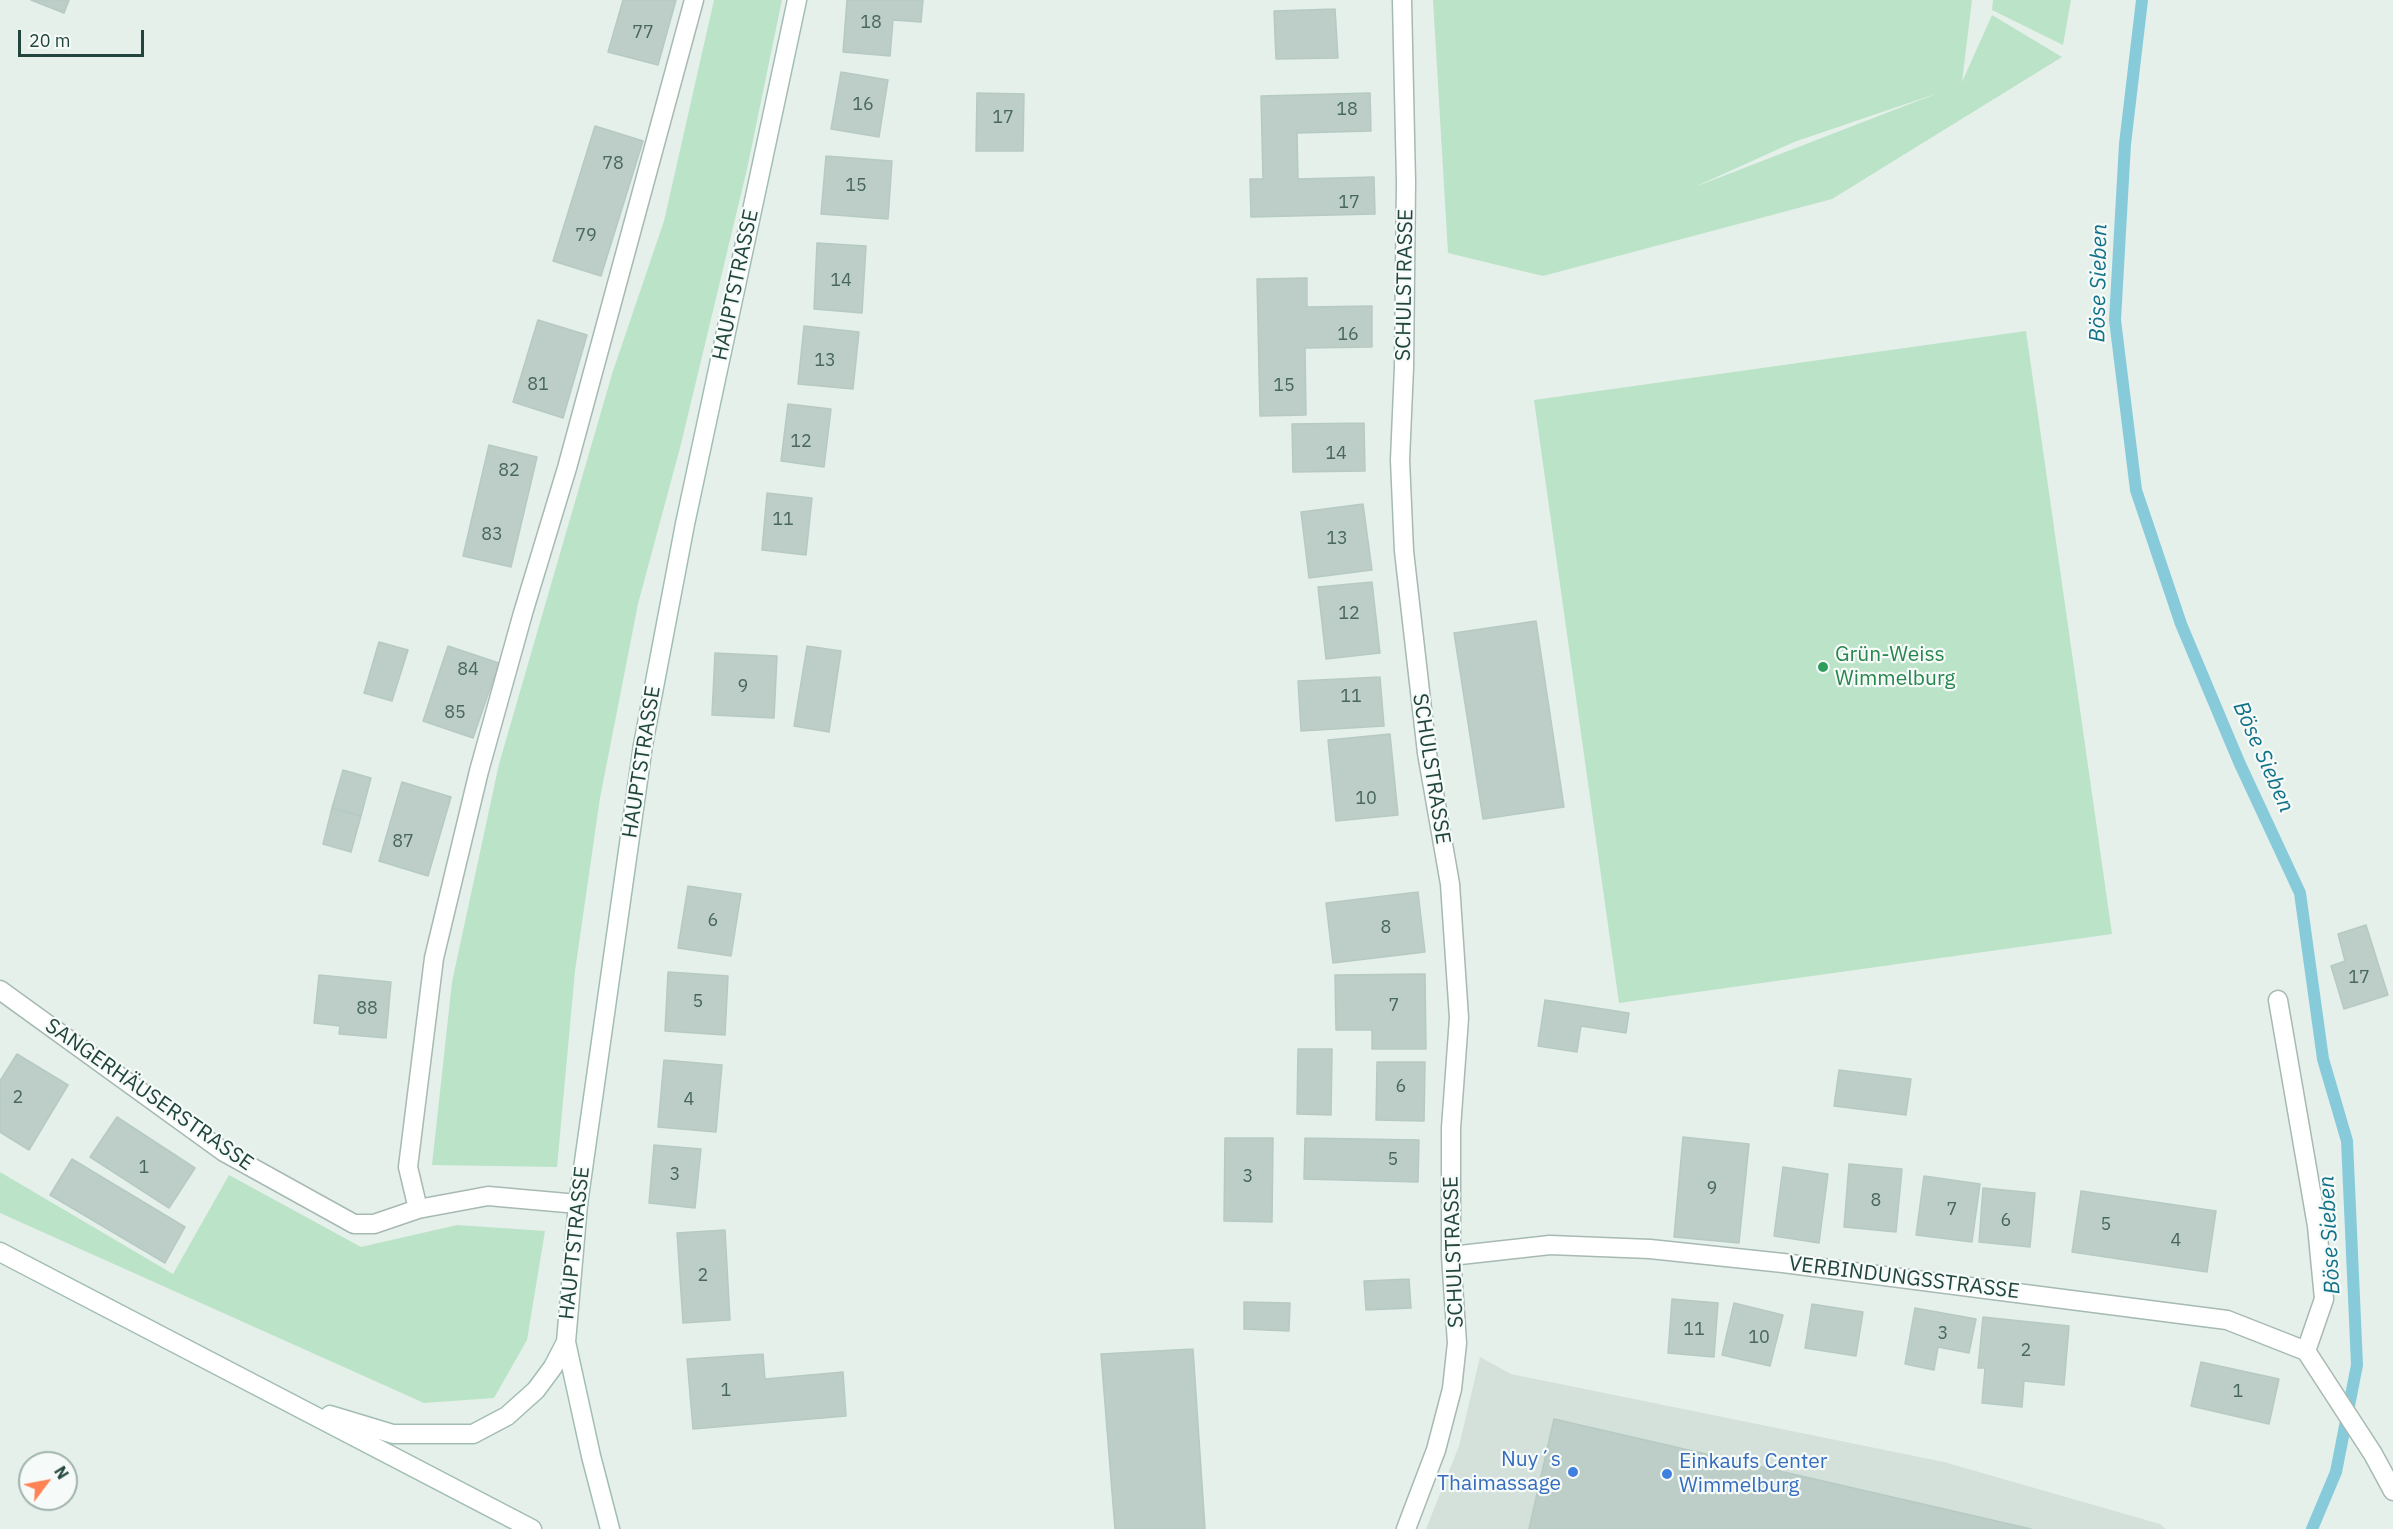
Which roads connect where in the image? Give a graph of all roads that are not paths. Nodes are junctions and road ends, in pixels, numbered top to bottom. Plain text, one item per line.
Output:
1 (694, 0) edge
2 (797, 0) edge
3 (1402, 0) edge
4 (0, 990) edge
5 (2278, 1000) dead end
6 (578, 1204) junction
7 (417, 1209) junction
8 (0, 1252) edge
9 (1451, 1256) junction
10 (566, 1342) junction
11 (2306, 1351) junction
12 (287, 1403) junction
13 (2393, 1491) edge
14 (532, 1529) edge
15 (610, 1529) edge
16 (1406, 1529) edge

1 - 7 street
2 - 6 street, HAUPTSTRASSE
3 - 9 street, SCHULSTRASSE
4 - 7 street, SANGERHÄUSERSTRASSE
5 - 11 street
6 - 7 street, SANGERHÄUSERSTRASSE
6 - 10 street, HAUPTSTRASSE
8 - 12 street
9 - 11 street, VERBINDUNGSSTRASSE
9 - 16 street, SCHULSTRASSE
10 - 12 street
10 - 15 street, HAUPTSTRASSE
11 - 13 street
12 - 14 street

